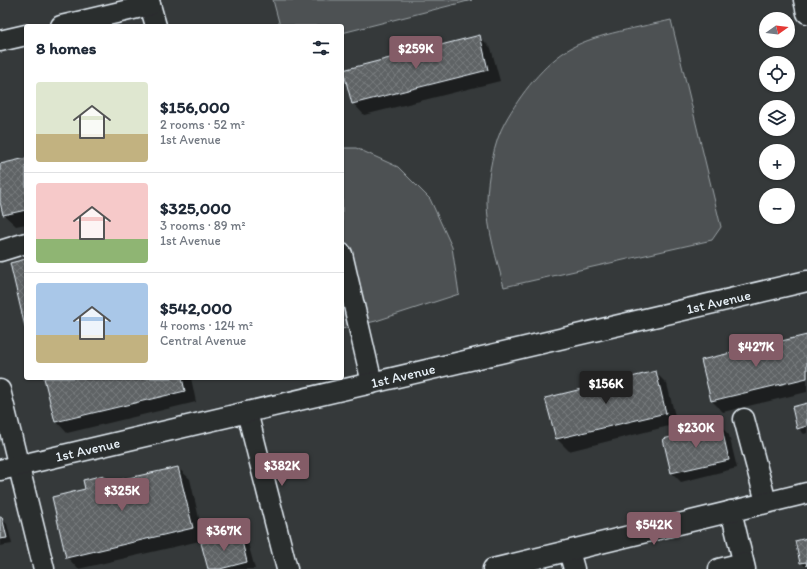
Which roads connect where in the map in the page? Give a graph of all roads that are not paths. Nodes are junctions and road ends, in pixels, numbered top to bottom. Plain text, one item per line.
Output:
1 (804, 0) edge
2 (150, 2) edge
3 (111, 13) edge
4 (807, 13) edge
5 (71, 24) edge
6 (156, 24) edge
7 (24, 35) edge
8 (0, 41) edge
9 (24, 244) edge
10 (0, 251) edge
11 (344, 263) edge
12 (807, 282) edge
13 (372, 383) junction
14 (0, 390) edge
15 (247, 412) junction
16 (744, 419) dead end
17 (19, 465) junction
18 (0, 470) edge
19 (807, 493) edge
20 (766, 502) junction
21 (731, 511) junction
22 (571, 560) edge
23 (744, 566) edge
24 (44, 569) edge
25 (287, 569) edge
26 (493, 569) edge
27 (719, 569) edge

1 - 4 street
2 - 3 street
2 - 6 street
3 - 5 street
7 - 8 street
9 - 10 street
11 - 13 street
12 - 13 street, 1st Avenue
13 - 15 street, 1st Avenue
14 - 17 street
15 - 17 street, 1st Avenue
15 - 25 street
16 - 20 street
17 - 18 street, 1st Avenue
17 - 24 street
19 - 20 street
20 - 21 street
21 - 22 street
21 - 23 street
22 - 26 street
23 - 27 street

